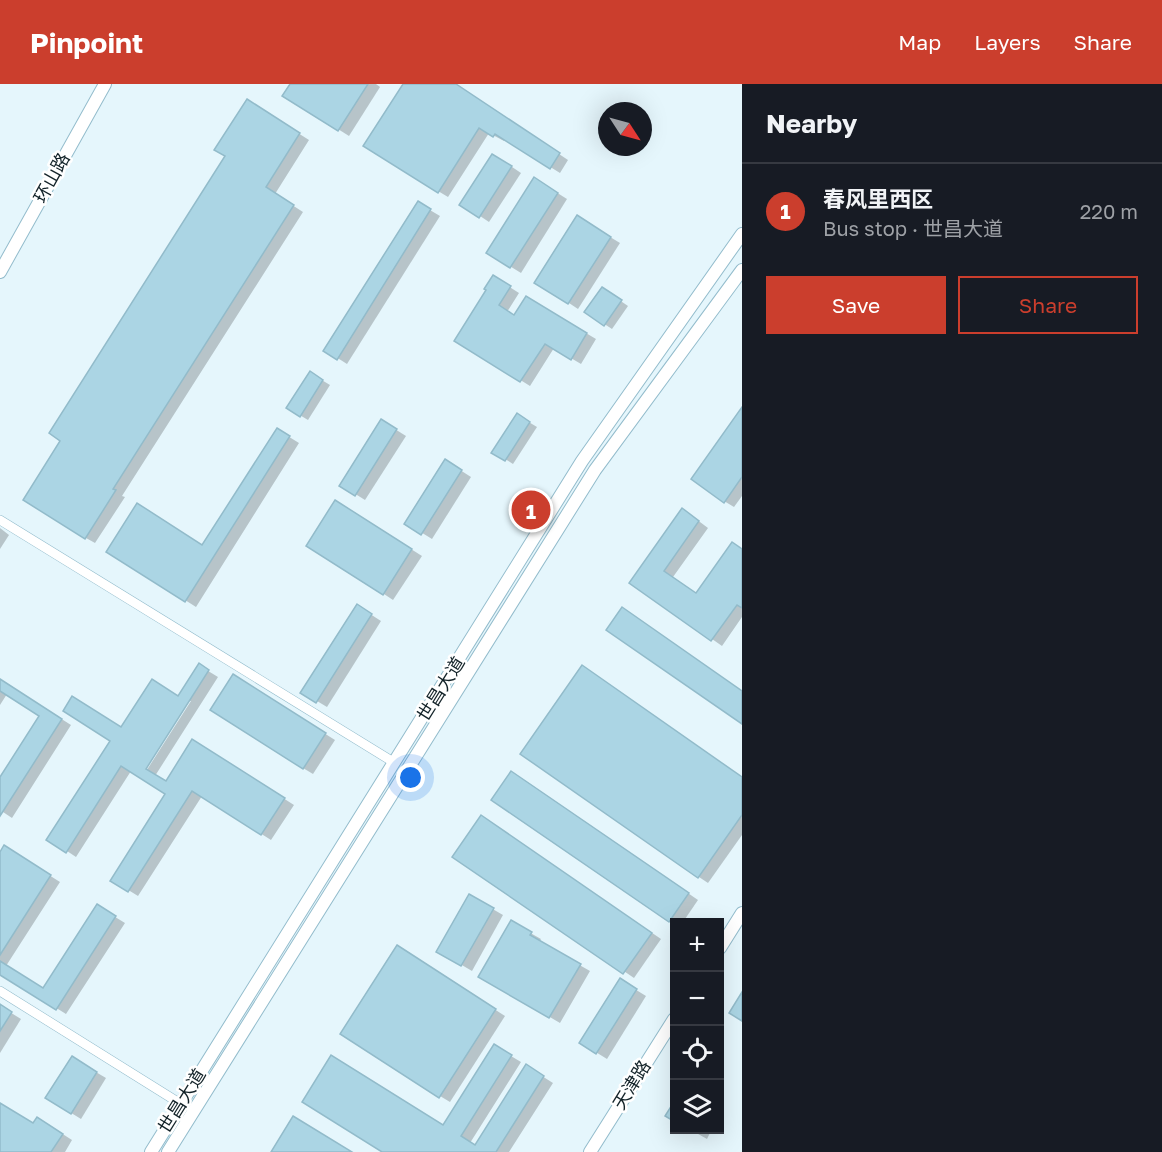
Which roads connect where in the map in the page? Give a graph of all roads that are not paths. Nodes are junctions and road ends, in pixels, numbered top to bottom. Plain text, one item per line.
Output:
1 (105, 84) edge
2 (742, 234) edge
3 (742, 270) edge
4 (0, 272) edge
5 (0, 520) edge
6 (395, 763) junction
7 (742, 913) edge
8 (724, 942) edge
9 (0, 991) edge
10 (671, 1026) edge
11 (181, 1104) junction
12 (150, 1152) edge
13 (168, 1152) edge
14 (590, 1152) edge

1 - 4 main road, 环山路
2 - 6 main road, 世昌大道
3 - 13 main road, 世昌大道
5 - 6 street
6 - 11 main road, 世昌大道
7 - 8 main road
9 - 11 street
10 - 14 main road, 天津路
11 - 12 main road, 世昌大道

